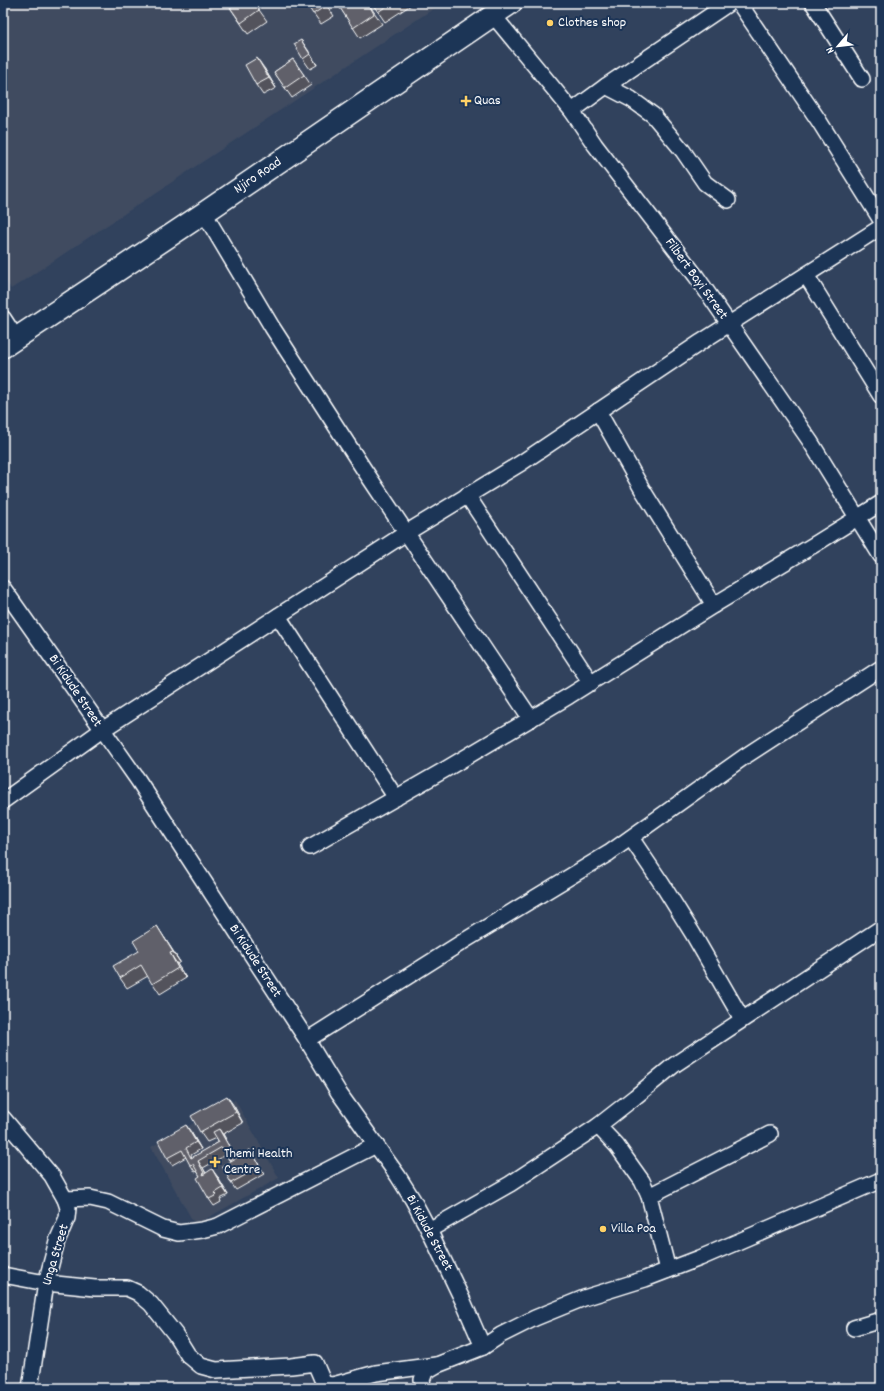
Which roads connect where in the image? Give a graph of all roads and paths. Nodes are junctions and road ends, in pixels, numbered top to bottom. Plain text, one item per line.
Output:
1 (511, 3) edge
2 (729, 3) edge
3 (739, 3) edge
4 (813, 3) edge
5 (494, 15) junction
6 (862, 79) dead end
7 (606, 86) junction
8 (572, 111) junction
9 (728, 200) dead end
10 (204, 213) junction
11 (881, 220) edge
12 (881, 227) edge
13 (806, 276) junction
14 (3, 318) edge
15 (729, 324) junction
16 (10, 342) edge
17 (881, 396) edge
18 (598, 411) junction
19 (467, 495) junction
20 (881, 503) edge
21 (858, 517) junction
22 (406, 533) junction
23 (881, 556) edge
24 (3, 588) edge
25 (714, 605) junction
26 (278, 616) junction
27 (881, 668) edge
28 (591, 683) junction
29 (531, 719) junction
30 (102, 730) junction
31 (396, 798) junction
32 (3, 801) edge
33 (631, 838) junction
34 (310, 847) dead end
35 (881, 928) edge
36 (742, 1020) junction
37 (307, 1040) junction
38 (3, 1118) edge
39 (598, 1126) junction
40 (770, 1134) dead end
41 (376, 1145) junction
42 (881, 1180) edge
43 (649, 1196) junction
44 (65, 1199) junction
45 (429, 1230) junction
46 (668, 1270) junction
47 (3, 1275) edge
48 (46, 1283) junction
49 (881, 1320) edge
50 (854, 1328) dead end
51 (483, 1347) junction
52 (437, 1365) junction
53 (30, 1388) edge
54 (423, 1388) edge

1 - 5 street, Njiro Road
2 - 7 street
3 - 11 street
4 - 6 street
5 - 8 street, Filbert Bayi Street
5 - 10 street, Njiro Road
7 - 8 street
7 - 9 street
8 - 15 street, Filbert Bayi Street
10 - 16 street, Njiro Road
10 - 22 street
12 - 13 street
13 - 15 street
13 - 17 street
14 - 16 street
15 - 18 street
15 - 21 street, Filbert Bayi Street
18 - 19 street
18 - 25 street
19 - 22 street
19 - 28 street
20 - 21 street
21 - 23 street, Filbert Bayi Street
21 - 25 street
22 - 26 street
22 - 29 street
24 - 30 street, Bi Kidude Street
25 - 28 street
26 - 30 street
26 - 31 street
27 - 33 street
28 - 29 street
29 - 31 street
30 - 32 street
30 - 37 street, Bi Kidude Street
31 - 34 street
33 - 36 street
33 - 37 street
35 - 36 street
36 - 39 street
37 - 41 street, Bi Kidude Street
38 - 44 street, Unga Street
39 - 43 street
39 - 45 street
40 - 43 street
41 - 44 street
41 - 45 street, Bi Kidude Street
42 - 46 street
43 - 46 street
44 - 48 street, Unga Street
45 - 51 street, Bi Kidude Street
46 - 51 street
47 - 48 street
48 - 52 street
48 - 53 street, Unga Street
49 - 50 street
51 - 52 street
52 - 54 street

